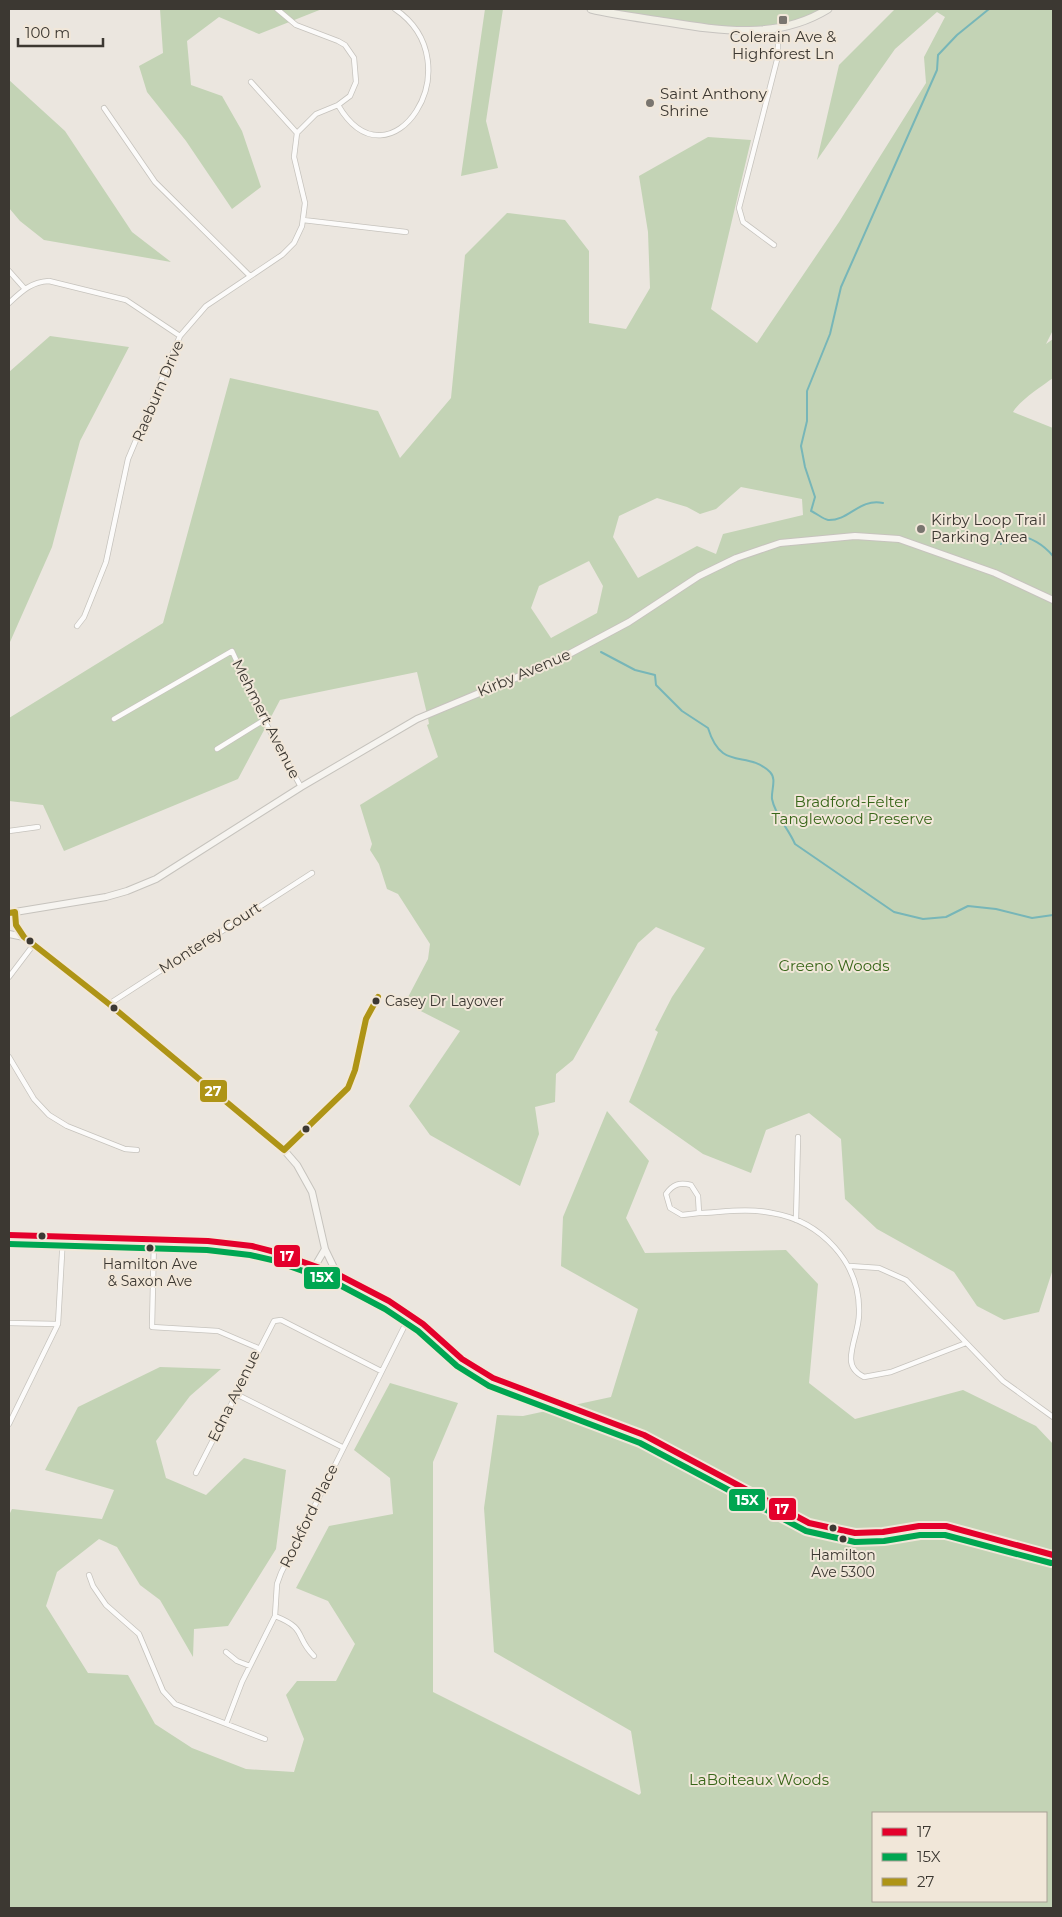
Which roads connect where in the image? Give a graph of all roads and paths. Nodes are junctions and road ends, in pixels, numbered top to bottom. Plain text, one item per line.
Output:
1 (277, 9) edge
2 (395, 9) edge
3 (591, 9) edge
4 (828, 9) edge
5 (778, 28) junction
6 (251, 82) dead end
7 (338, 105) junction
8 (104, 108) dead end
9 (297, 133) junction
10 (303, 220) junction
11 (406, 232) dead end
12 (774, 245) dead end
13 (9, 271) edge
14 (250, 276) junction
15 (25, 289) junction
16 (9, 303) edge
17 (180, 336) junction
18 (1053, 600) edge
19 (77, 626) dead end
20 (114, 719) dead end
21 (264, 720) junction
22 (217, 749) dead end
23 (301, 787) junction
24 (38, 827) dead end
25 (9, 832) edge
26 (312, 873) dead end
27 (12, 912) edge
28 (9, 934) edge
29 (24, 937) junction
30 (34, 944) junction
31 (9, 977) edge
32 (378, 997) dead end
33 (109, 1004) junction
34 (9, 1057) edge
35 (798, 1137) dead end
36 (136, 1150) dead end
37 (284, 1150) junction
38 (699, 1213) junction
39 (796, 1220) junction
40 (9, 1234) edge
41 (63, 1236) junction
42 (154, 1240) junction
43 (325, 1249) junction
44 (315, 1266) junction
45 (850, 1266) junction
46 (337, 1274) junction
47 (410, 1315) junction
48 (9, 1323) edge
49 (58, 1324) junction
50 (966, 1343) junction
51 (258, 1348) junction
52 (380, 1371) junction
53 (236, 1394) junction
54 (1053, 1416) edge
55 (9, 1424) edge
56 (342, 1447) junction
57 (196, 1473) dead end
58 (1053, 1555) edge
59 (89, 1575) dead end
60 (275, 1616) junction
61 (226, 1652) dead end
62 (314, 1656) dead end
63 (250, 1666) junction
64 (226, 1724) junction
65 (265, 1739) dead end

1 - 7 street
2 - 7 street
3 - 5 main road
4 - 5 main road
5 - 12 street
6 - 9 street
7 - 9 street
8 - 14 street
9 - 10 street, Raeburn Drive
10 - 11 street
10 - 14 street, Raeburn Drive
13 - 15 street
14 - 17 street, Raeburn Drive
15 - 16 street
15 - 17 street
17 - 19 street, Raeburn Drive
18 - 23 street, Kirby Avenue
20 - 21 street, Mehmert Avenue
21 - 22 street
21 - 23 street, Mehmert Avenue
23 - 27 street, Kirby Avenue
24 - 25 street
26 - 33 street, Monterey Court
27 - 29 street
28 - 29 street
29 - 30 street
30 - 31 street
30 - 33 street
32 - 37 street
33 - 37 street
34 - 36 street
35 - 39 street
37 - 43 street
38 - 38 street
38 - 39 street
39 - 45 street
40 - 41 main road
41 - 42 main road
41 - 49 street
42 - 44 main road
42 - 51 street
43 - 44 street
43 - 46 street
44 - 46 main road
45 - 50 street
45 - 50 street
46 - 47 main road
47 - 52 street, Rockford Place
47 - 58 main road
48 - 49 street
49 - 55 street
50 - 54 street
51 - 52 street, Edna Avenue
51 - 53 street, Edna Avenue
52 - 56 street, Rockford Place
53 - 56 street
53 - 57 street, Edna Avenue
56 - 60 street, Rockford Place
59 - 64 street
60 - 62 street
60 - 63 street, Rockford Place
61 - 63 street
63 - 64 street, Rockford Place
64 - 65 street

